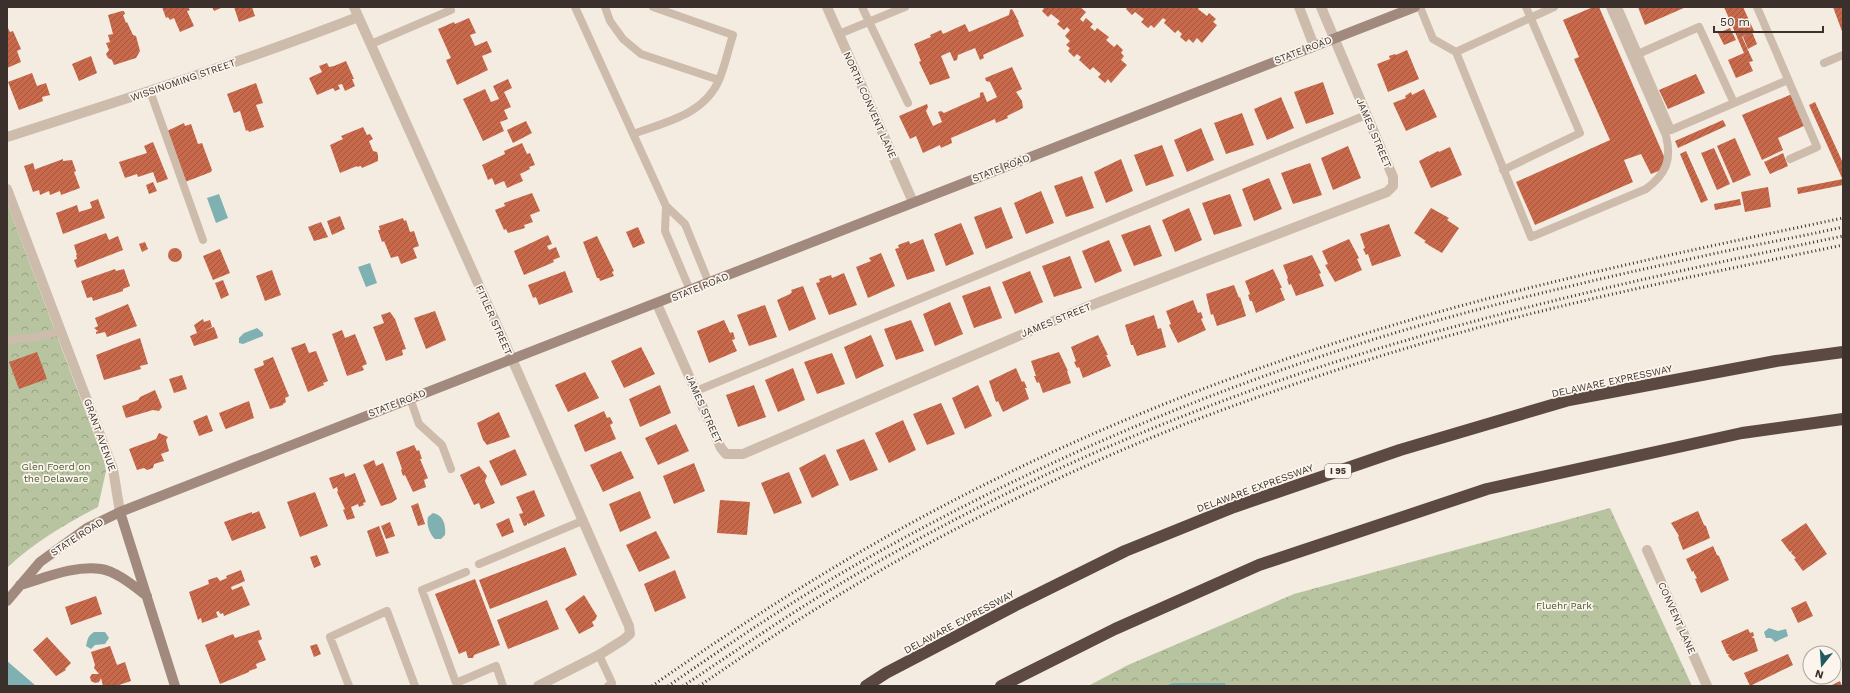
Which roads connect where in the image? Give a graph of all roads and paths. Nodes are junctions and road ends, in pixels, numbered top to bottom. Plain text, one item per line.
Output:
1 (354, 7) edge
2 (605, 7) edge
3 (653, 7) edge
4 (827, 7) edge
5 (862, 7) edge
6 (905, 7) edge
7 (1299, 7) edge
8 (1321, 7) edge
9 (1415, 7) edge
10 (1420, 7) edge
11 (1526, 7) edge
12 (1554, 7) edge
13 (1610, 7) edge
14 (1618, 7) edge
15 (1757, 7) edge
16 (578, 8) edge
17 (452, 10) dead end
18 (358, 18) junction
19 (1530, 18) junction
20 (869, 22) junction
21 (839, 34) junction
22 (1334, 38) junction
23 (371, 44) junction
24 (1314, 46) junction
25 (1456, 52) junction
26 (1638, 54) junction
27 (1843, 55) edge
28 (1824, 63) dead end
29 (719, 80) junction
30 (1788, 80) junction
31 (150, 91) junction
32 (908, 103) dead end
33 (1734, 103) junction
34 (1366, 114) junction
35 (633, 134) junction
36 (7, 137) edge
37 (1790, 158) dead end
38 (1503, 170) junction
39 (7, 189) edge
40 (913, 202) junction
41 (666, 206) junction
42 (203, 240) dead end
43 (709, 283) junction
44 (690, 290) junction
45 (657, 304) junction
46 (62, 331) junction
47 (7, 340) edge
48 (1843, 352) edge
49 (512, 359) junction
50 (696, 390) junction
51 (410, 398) junction
52 (1843, 419) edge
53 (451, 469) dead end
54 (120, 512) junction
55 (582, 521) junction
56 (1647, 550) dead end
57 (479, 564) dead end
58 (466, 572) dead end
59 (20, 585) junction
60 (147, 596) junction
61 (7, 601) edge
62 (598, 655) junction
63 (175, 686) edge
64 (349, 686) edge
65 (415, 686) edge
66 (503, 686) edge
67 (538, 686) edge
68 (608, 686) edge
69 (866, 686) edge
70 (1001, 686) edge
71 (1708, 686) edge

1 - 18 street, FITLER STREET
2 - 29 lane
3 - 29 lane
4 - 21 street, NORTH CONVENT LANE
5 - 20 lane
6 - 20 lane
7 - 24 street
8 - 22 street
9 - 22 main road, STATE ROAD
10 - 25 lane
11 - 19 lane
12 - 19 lane
13 - 38 lane
14 - 26 lane
15 - 30 lane
16 - 35 lane
17 - 23 lane
18 - 23 street, FITLER STREET
18 - 31 street, WISSINOMING STREET
19 - 25 lane
19 - 38 lane
20 - 21 lane
20 - 32 lane
21 - 40 street, NORTH CONVENT LANE
22 - 24 main road, STATE ROAD
22 - 34 street, JAMES STREET
23 - 49 street, FITLER STREET
24 - 40 main road, STATE ROAD
25 - 38 lane
26 - 33 lane
26 - 33 lane
27 - 28 lane
29 - 35 lane
30 - 33 lane
30 - 37 lane
31 - 36 street, WISSINOMING STREET
31 - 42 lane
34 - 50 lane
34 - 50 street, JAMES STREET
35 - 41 lane
39 - 46 street, GRANT AVENUE
40 - 43 main road, STATE ROAD
41 - 43 lane
41 - 44 lane
43 - 44 main road, STATE ROAD
44 - 45 main road, STATE ROAD
45 - 49 main road, STATE ROAD
45 - 50 street, JAMES STREET
46 - 47 lane
46 - 54 street, GRANT AVENUE
48 - 69 highway, DELAWARE EXPRESSWAY / I 95
49 - 51 main road, STATE ROAD
49 - 55 street, FITLER STREET
51 - 53 lane
51 - 54 main road, STATE ROAD
52 - 70 highway
54 - 59 main road, STATE ROAD
54 - 60 main road, GRANT AVENUE
55 - 57 lane
55 - 62 street, FITLER STREET
56 - 71 street, CONVENT LANE
58 - 66 lane
59 - 60 main road
59 - 61 main road, STATE ROAD
60 - 63 main road, GRANT AVENUE
62 - 67 street
62 - 68 lane
64 - 65 lane

